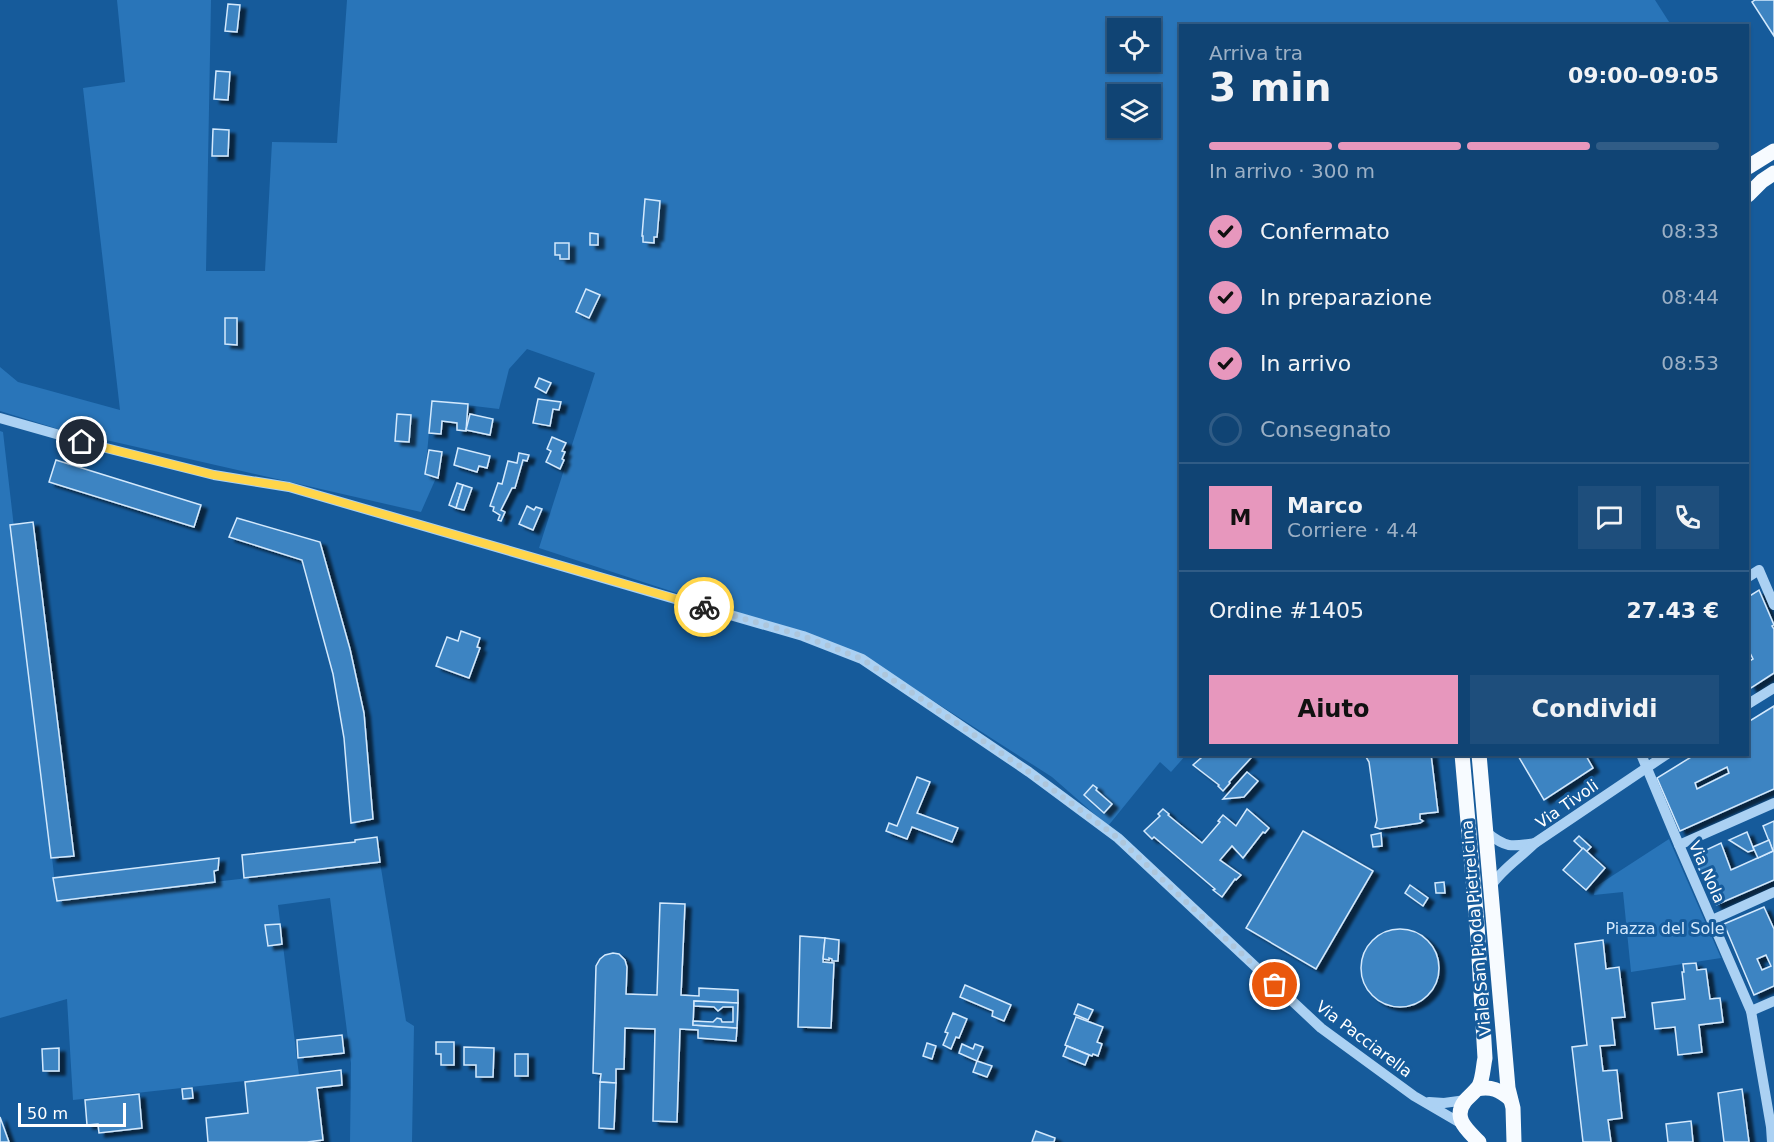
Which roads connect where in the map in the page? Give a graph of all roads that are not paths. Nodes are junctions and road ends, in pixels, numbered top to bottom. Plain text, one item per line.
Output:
1 (1774, 151) edge
2 (1749, 166) edge
3 (1774, 173) edge
4 (1749, 194) edge
5 (0, 418) edge
6 (1749, 576) edge
7 (1774, 606) edge
8 (1774, 688) edge
9 (1749, 704) edge
10 (1462, 756) edge
11 (1479, 756) edge
12 (1642, 756) edge
13 (1664, 756) edge
14 (1646, 767) junction
15 (1774, 803) edge
16 (1486, 832) junction
17 (1535, 843) junction
18 (1679, 845) junction
19 (1491, 886) junction
20 (1773, 896) edge
21 (1712, 920) junction
22 (1774, 1001) edge
23 (1752, 1011) junction
24 (1478, 1089) junction
25 (1510, 1098) junction
26 (1466, 1100) junction
27 (1425, 1102) junction
28 (1462, 1124) junction
29 (1479, 1142) edge
30 (1514, 1142) edge
31 (1772, 1142) edge

1 - 2 main road
3 - 4 main road
5 - 27 street, Via Pacciarella
6 - 7 street
8 - 9 street
10 - 24 main road, Viale San Pio da Pietrelcina
11 - 16 main road, Viale San Pio da Pietrelcina
12 - 14 street, Via Nola
13 - 14 street, Via Tivoli
14 - 17 street, Via Tivoli
14 - 18 street, Via Nola
15 - 18 street
16 - 17 street
16 - 19 main road, Viale San Pio da Pietrelcina
17 - 19 street, Via Tivoli
18 - 21 street, Via Nola
19 - 25 main road, Viale San Pio da Pietrelcina
20 - 21 street
21 - 23 street, Via Nola
22 - 23 street
23 - 31 street, Via Nola
24 - 25 main road
24 - 26 main road
25 - 30 main road, Viale San Pio da Pietrelcina
26 - 27 street
26 - 28 main road
27 - 28 street, Via Pacciarella
28 - 29 main road

